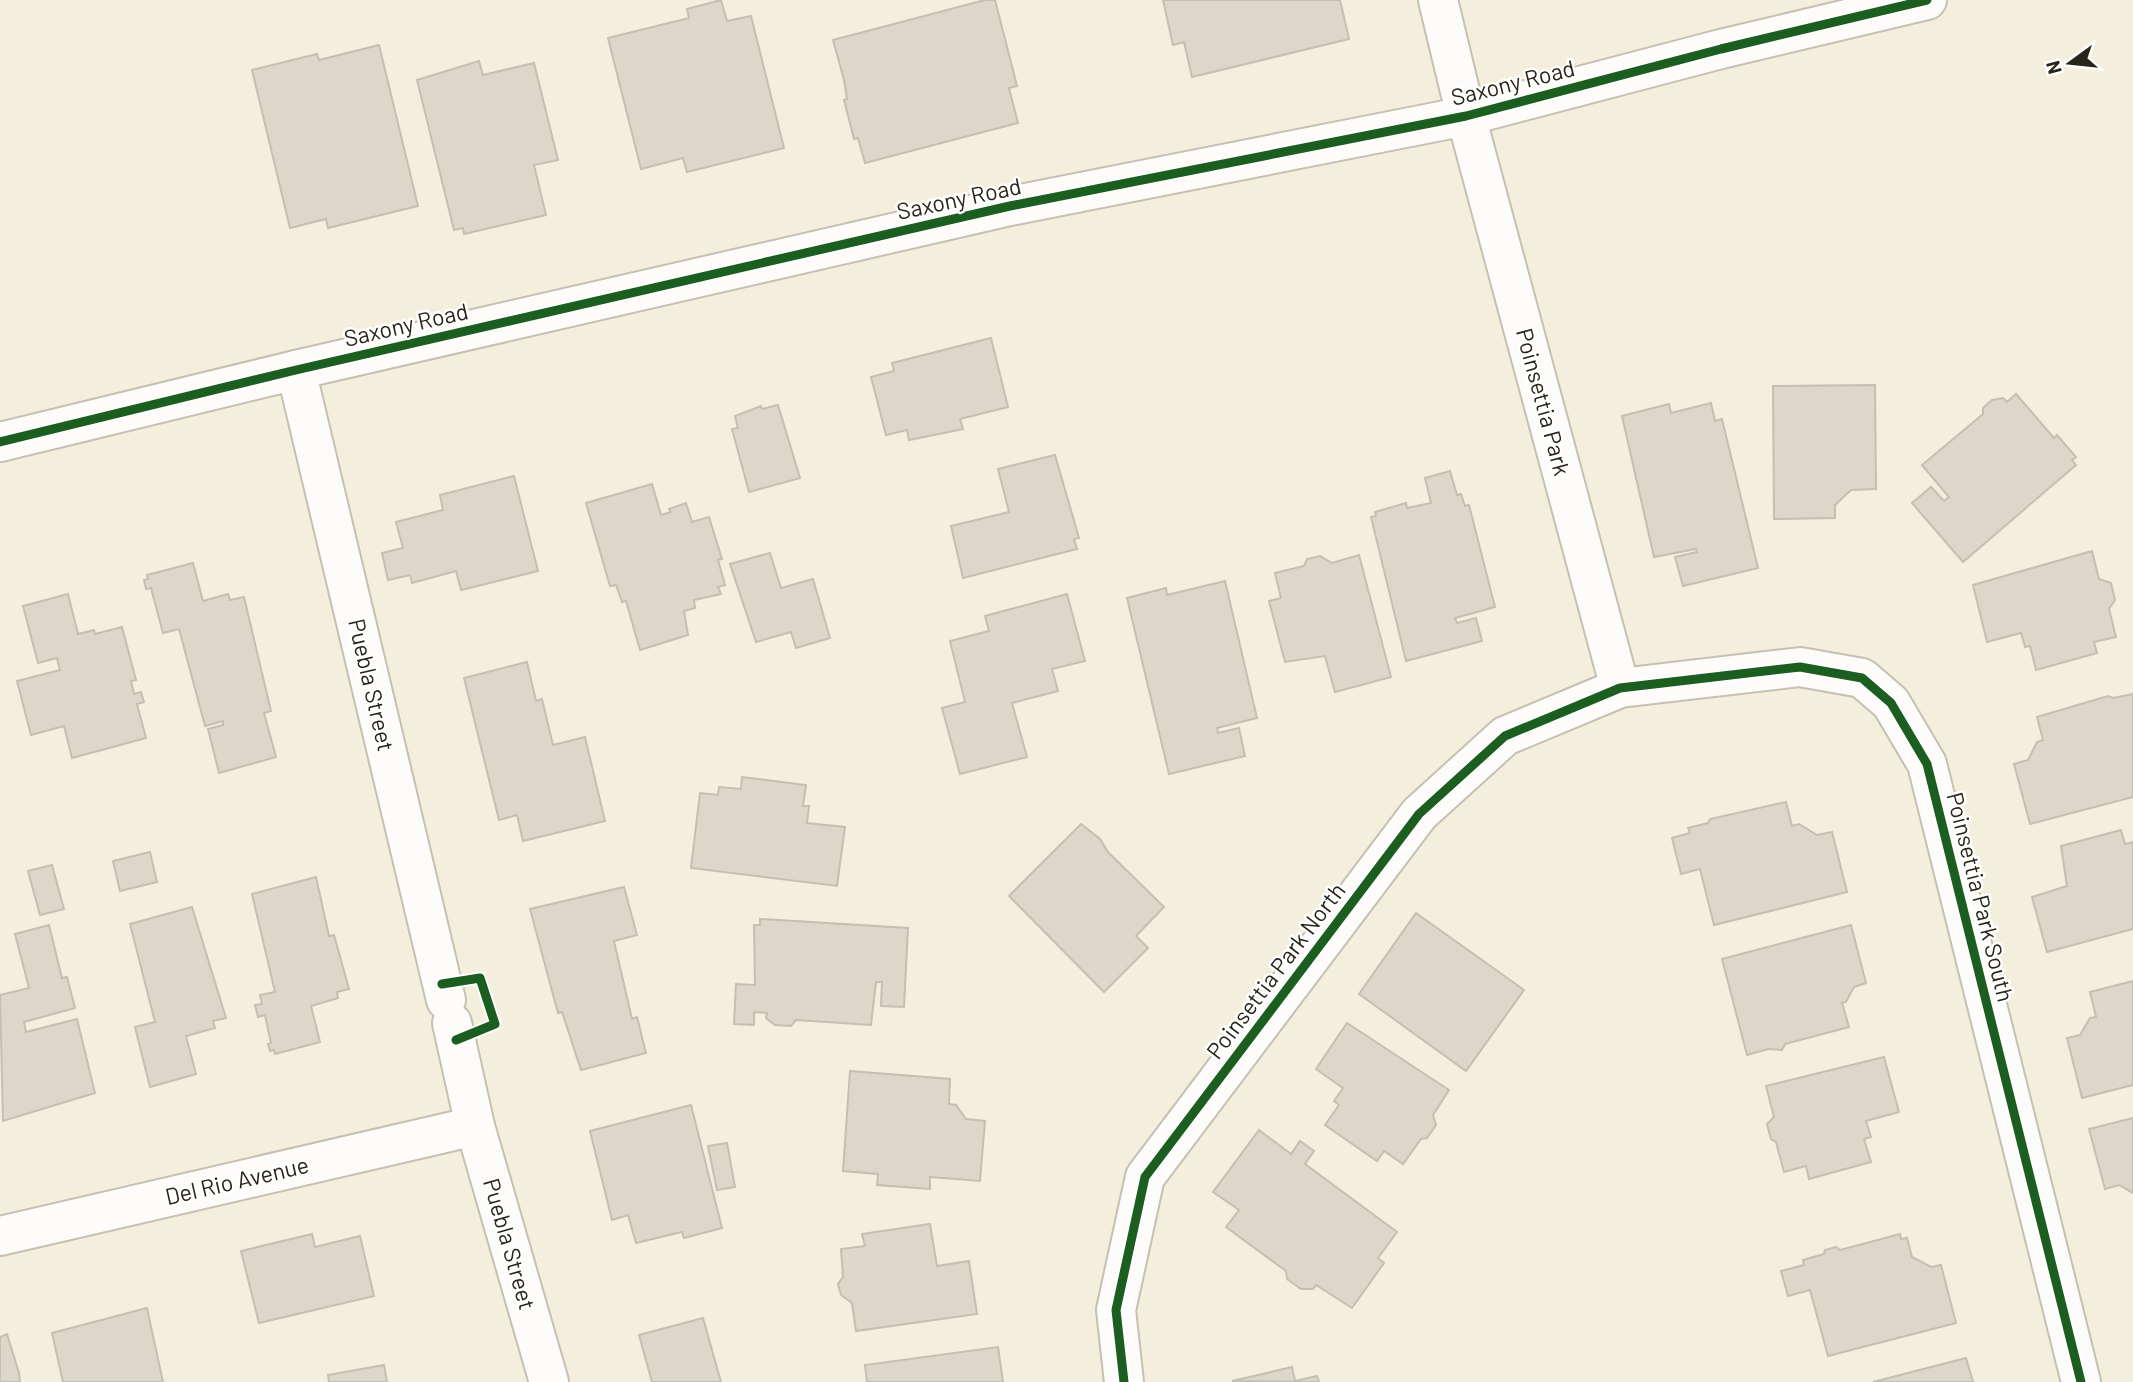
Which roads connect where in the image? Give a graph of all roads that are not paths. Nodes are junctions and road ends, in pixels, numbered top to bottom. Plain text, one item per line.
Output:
1 (1438, 0) edge
2 (1927, 0) edge
3 (1466, 117) junction
4 (296, 370) junction
5 (0, 442) edge
6 (1620, 688) junction
7 (475, 1126) junction
8 (0, 1236) edge
9 (549, 1382) edge
10 (1124, 1382) edge
11 (2081, 1382) edge

1 - 3 street, Poinsettia Park
2 - 3 street, Saxony Road
3 - 4 street, Saxony Road
3 - 6 street, Poinsettia Park
4 - 5 street, Saxony Road
4 - 7 street, Puebla Street
6 - 10 street, Poinsettia Park North
6 - 11 street, Poinsettia Park South
7 - 8 street, Del Rio Avenue
7 - 9 street, Puebla Street

